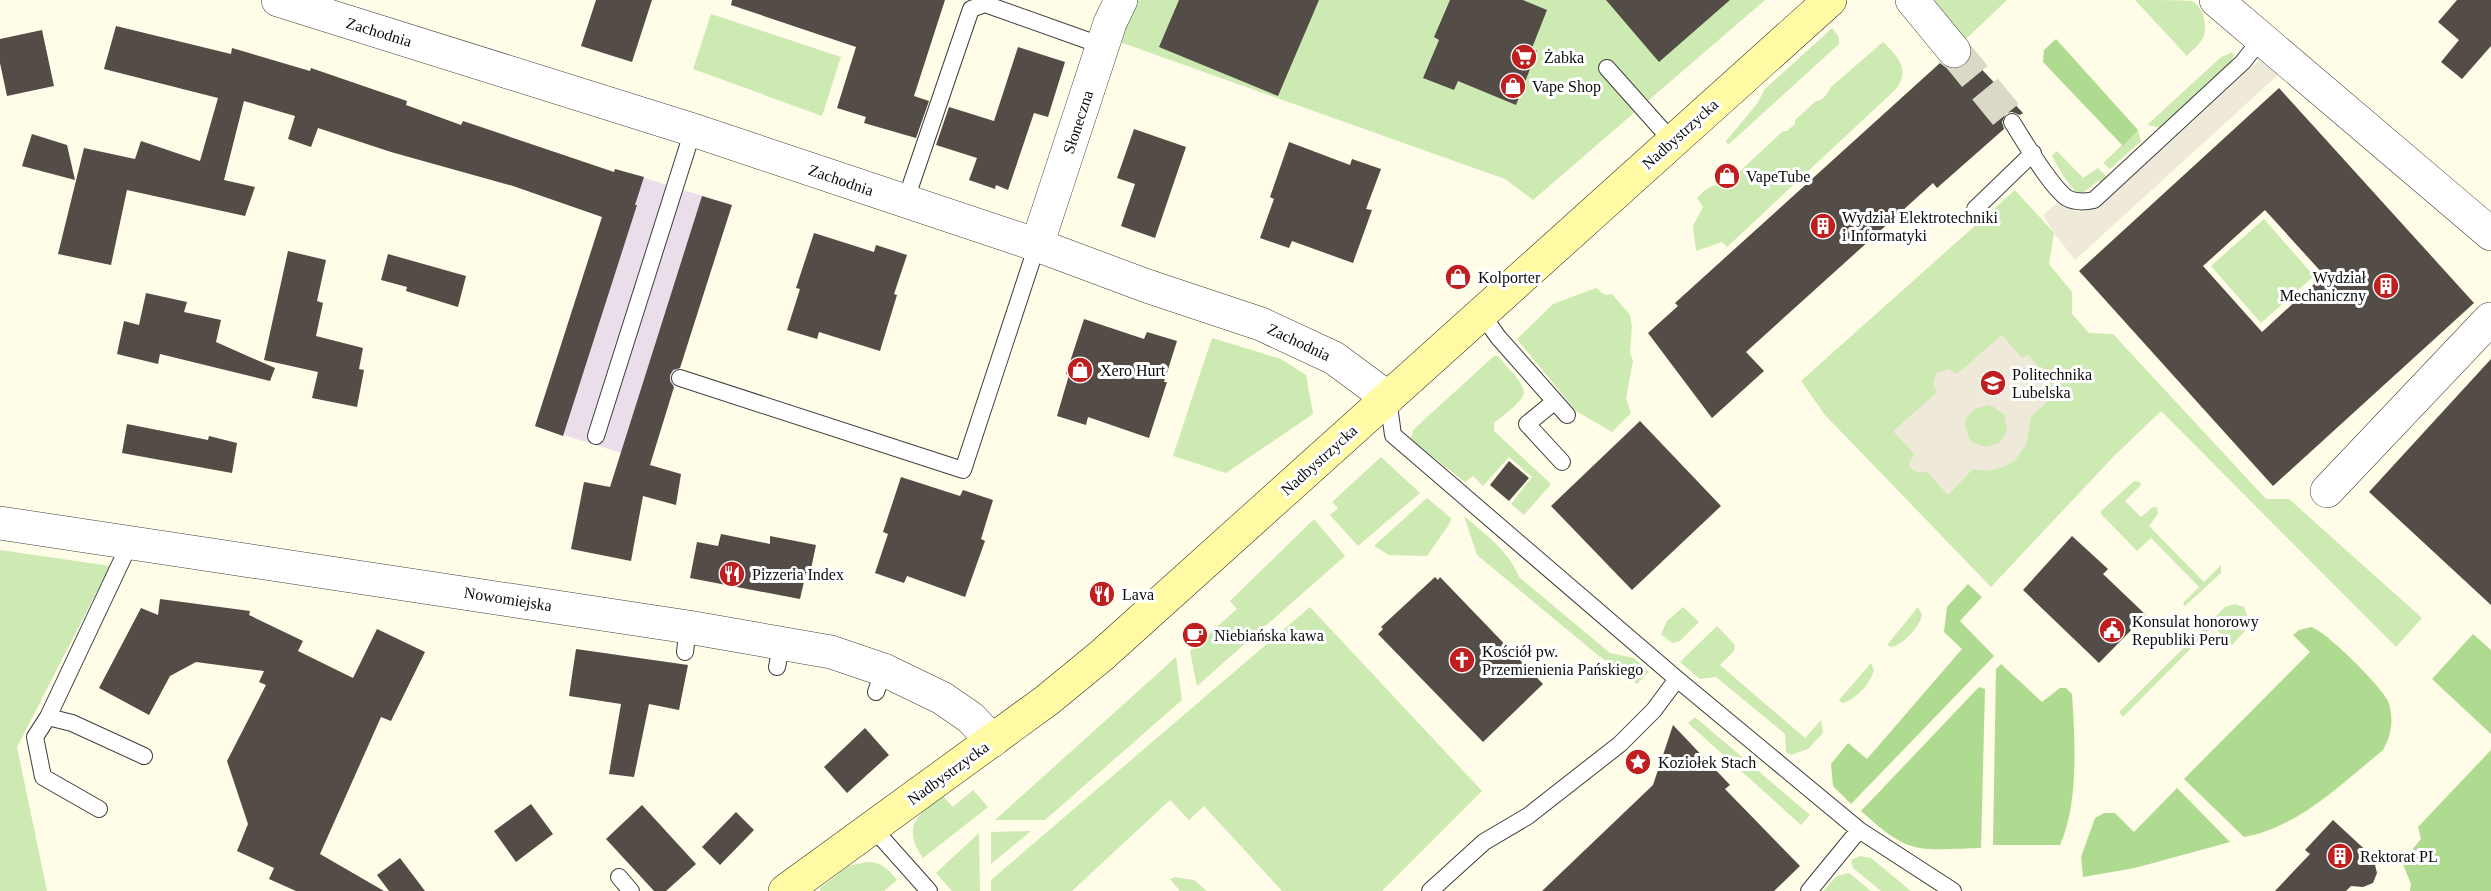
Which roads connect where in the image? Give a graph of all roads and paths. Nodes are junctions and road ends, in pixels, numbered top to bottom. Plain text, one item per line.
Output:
1 (278, 0) edge
2 (1121, 0) edge
3 (1830, 0) edge
4 (1912, 0) edge
5 (2216, 0) edge
6 (2261, 39) junction
7 (1103, 46) junction
8 (1954, 51) tunnel mouth
9 (1607, 68) dead end
10 (2012, 122) tunnel mouth
11 (693, 130) junction
12 (1672, 141) junction
13 (2033, 153) junction
14 (905, 202) junction
15 (1975, 208) dead end
16 (2491, 234) edge
17 (1037, 245) junction
18 (1481, 313) junction
19 (2490, 319) edge
20 (680, 378) dead end
21 (1388, 398) junction
22 (1554, 402) junction
23 (1567, 415) dead end
24 (596, 436) dead end
25 (1562, 462) dead end
26 (2326, 491) dead end
27 (0, 523) edge
28 (131, 541) junction
29 (1677, 679) junction
30 (48, 717) junction
31 (992, 741) junction
32 (144, 756) dead end
33 (99, 809) dead end
34 (872, 827) junction
35 (1859, 830) junction
36 (619, 877) dead end
37 (796, 888) edge
38 (631, 891) edge
39 (929, 891) edge
40 (1430, 891) edge
41 (1809, 891) edge
42 (1953, 891) edge

1 - 11 street, Zachodnia
2 - 7 street, Słoneczna
3 - 12 street, Nadbystrzycka
4 - 8 street
5 - 6 street
6 - 13 lane
6 - 16 street
7 - 14 lane
7 - 17 street, Słoneczna
9 - 12 lane
10 - 13 lane
11 - 14 street, Zachodnia
11 - 24 lane
12 - 18 street, Nadbystrzycka
13 - 15 lane
14 - 17 street, Zachodnia
17 - 20 lane
17 - 21 street, Zachodnia
18 - 21 street, Nadbystrzycka
18 - 22 lane
19 - 26 street
21 - 29 lane
21 - 31 street, Nadbystrzycka
22 - 23 lane
22 - 25 lane
27 - 28 street, Nowomiejska
28 - 30 lane
28 - 31 street, Nowomiejska
29 - 35 lane
29 - 40 lane
30 - 32 lane
30 - 33 lane
31 - 34 street, Nadbystrzycka
34 - 37 street, Nadbystrzycka
34 - 39 lane
35 - 41 lane
35 - 42 lane
36 - 38 lane

